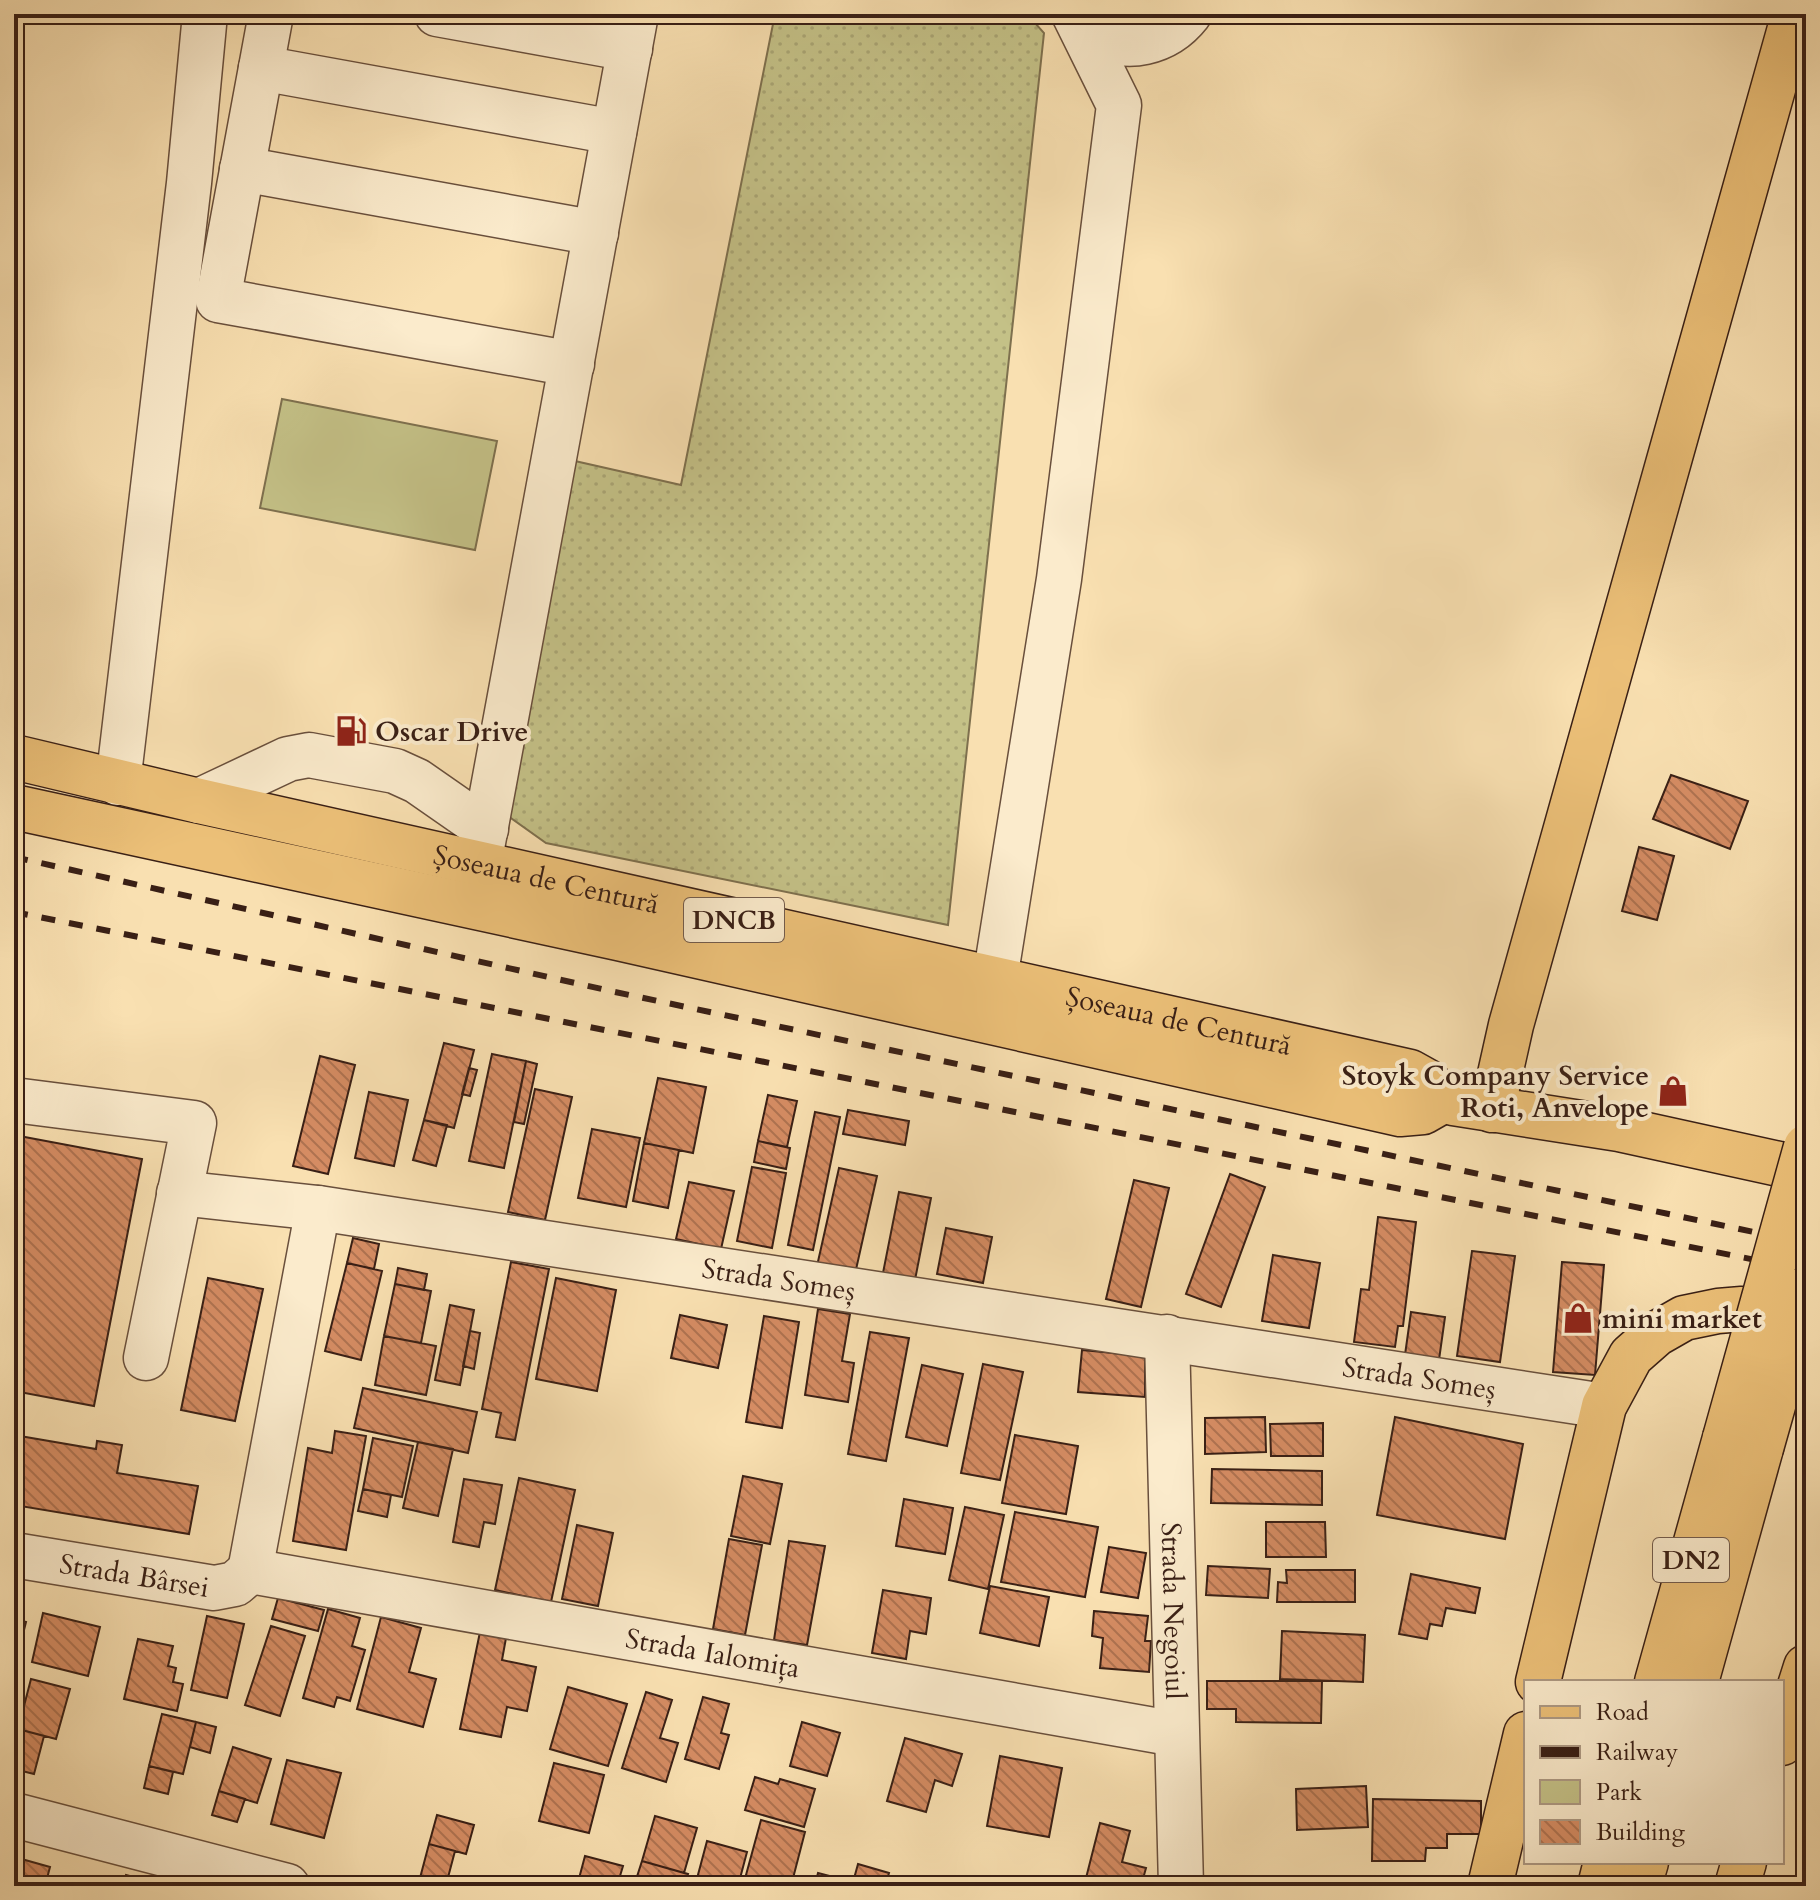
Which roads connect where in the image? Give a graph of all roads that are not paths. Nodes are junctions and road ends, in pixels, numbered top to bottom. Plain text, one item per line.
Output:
1 (205, 14) edge
2 (271, 14) edge
3 (437, 14) edge
4 (1075, 14) edge
5 (1190, 14) edge
6 (1794, 14) edge
7 (633, 31) edge
8 (261, 68) junction
9 (1119, 105) junction
10 (614, 132) junction
11 (242, 169) junction
12 (596, 233) junction
13 (572, 364) junction
14 (14, 757) edge
15 (118, 783) junction
16 (199, 801) junction
17 (14, 807) edge
18 (483, 846) junction
19 (995, 979) junction
20 (14, 1100) edge
21 (1444, 1100) junction
22 (1492, 1110) junction
23 (1806, 1147) edge
24 (1806, 1170) edge
25 (179, 1193) junction
26 (318, 1208) junction
27 (1806, 1289) edge
28 (1806, 1332) edge
29 (1167, 1337) junction
30 (146, 1358) dead end
31 (1604, 1406) junction
32 (1743, 1443) junction
33 (14, 1555) edge
34 (250, 1571) junction
35 (1806, 1667) edge
36 (1538, 1680) edge
37 (1658, 1680) edge
38 (1696, 1680) edge
39 (1176, 1734) junction
40 (1784, 1737) edge
41 (1524, 1742) edge
42 (14, 1815) edge
43 (1606, 1864) edge
44 (1645, 1864) edge
45 (1743, 1864) edge
46 (287, 1886) edge
47 (1181, 1886) edge
48 (1490, 1886) edge
49 (1600, 1886) edge
50 (1639, 1886) edge
51 (1737, 1886) edge

1 - 15 street
2 - 8 street
3 - 7 street
4 - 5 street
4 - 9 street
5 - 9 street
6 - 22 main road
7 - 10 street
8 - 10 street
8 - 11 street
9 - 19 street
10 - 12 street
11 - 12 street
11 - 13 street
12 - 13 street
13 - 18 street
14 - 15 main road, Șoseaua de Centură / DNCB
15 - 16 main road, Șoseaua de Centură / DNCB
16 - 18 main road, Șoseaua de Centură / DNCB
16 - 18 street
17 - 21 main road, Șoseaua de Centură / DNCB
18 - 19 main road, Șoseaua de Centură / DNCB
19 - 21 main road, Șoseaua de Centură / DNCB
20 - 25 street
21 - 22 main road, Șoseaua de Centură / DNCB
22 - 24 main road, Șoseaua de Centură / DNCB
23 - 32 main road, DN2, bridge
25 - 26 street, Strada Someș
25 - 30 street
26 - 29 street, Strada Someș
26 - 34 street
27 - 32 main road, DN2, bridge
28 - 31 main road
29 - 31 street, Strada Someș
29 - 39 street, Strada Negoiul
31 - 36 main road
32 - 37 main road, DN2
32 - 38 main road, DN2
33 - 34 street, Strada Bârsei
34 - 39 street, Strada Ialomița
35 - 40 main road
39 - 47 street, Strada Negoiul
41 - 48 main road
42 - 46 street
43 - 49 main road
44 - 50 main road
45 - 51 main road

